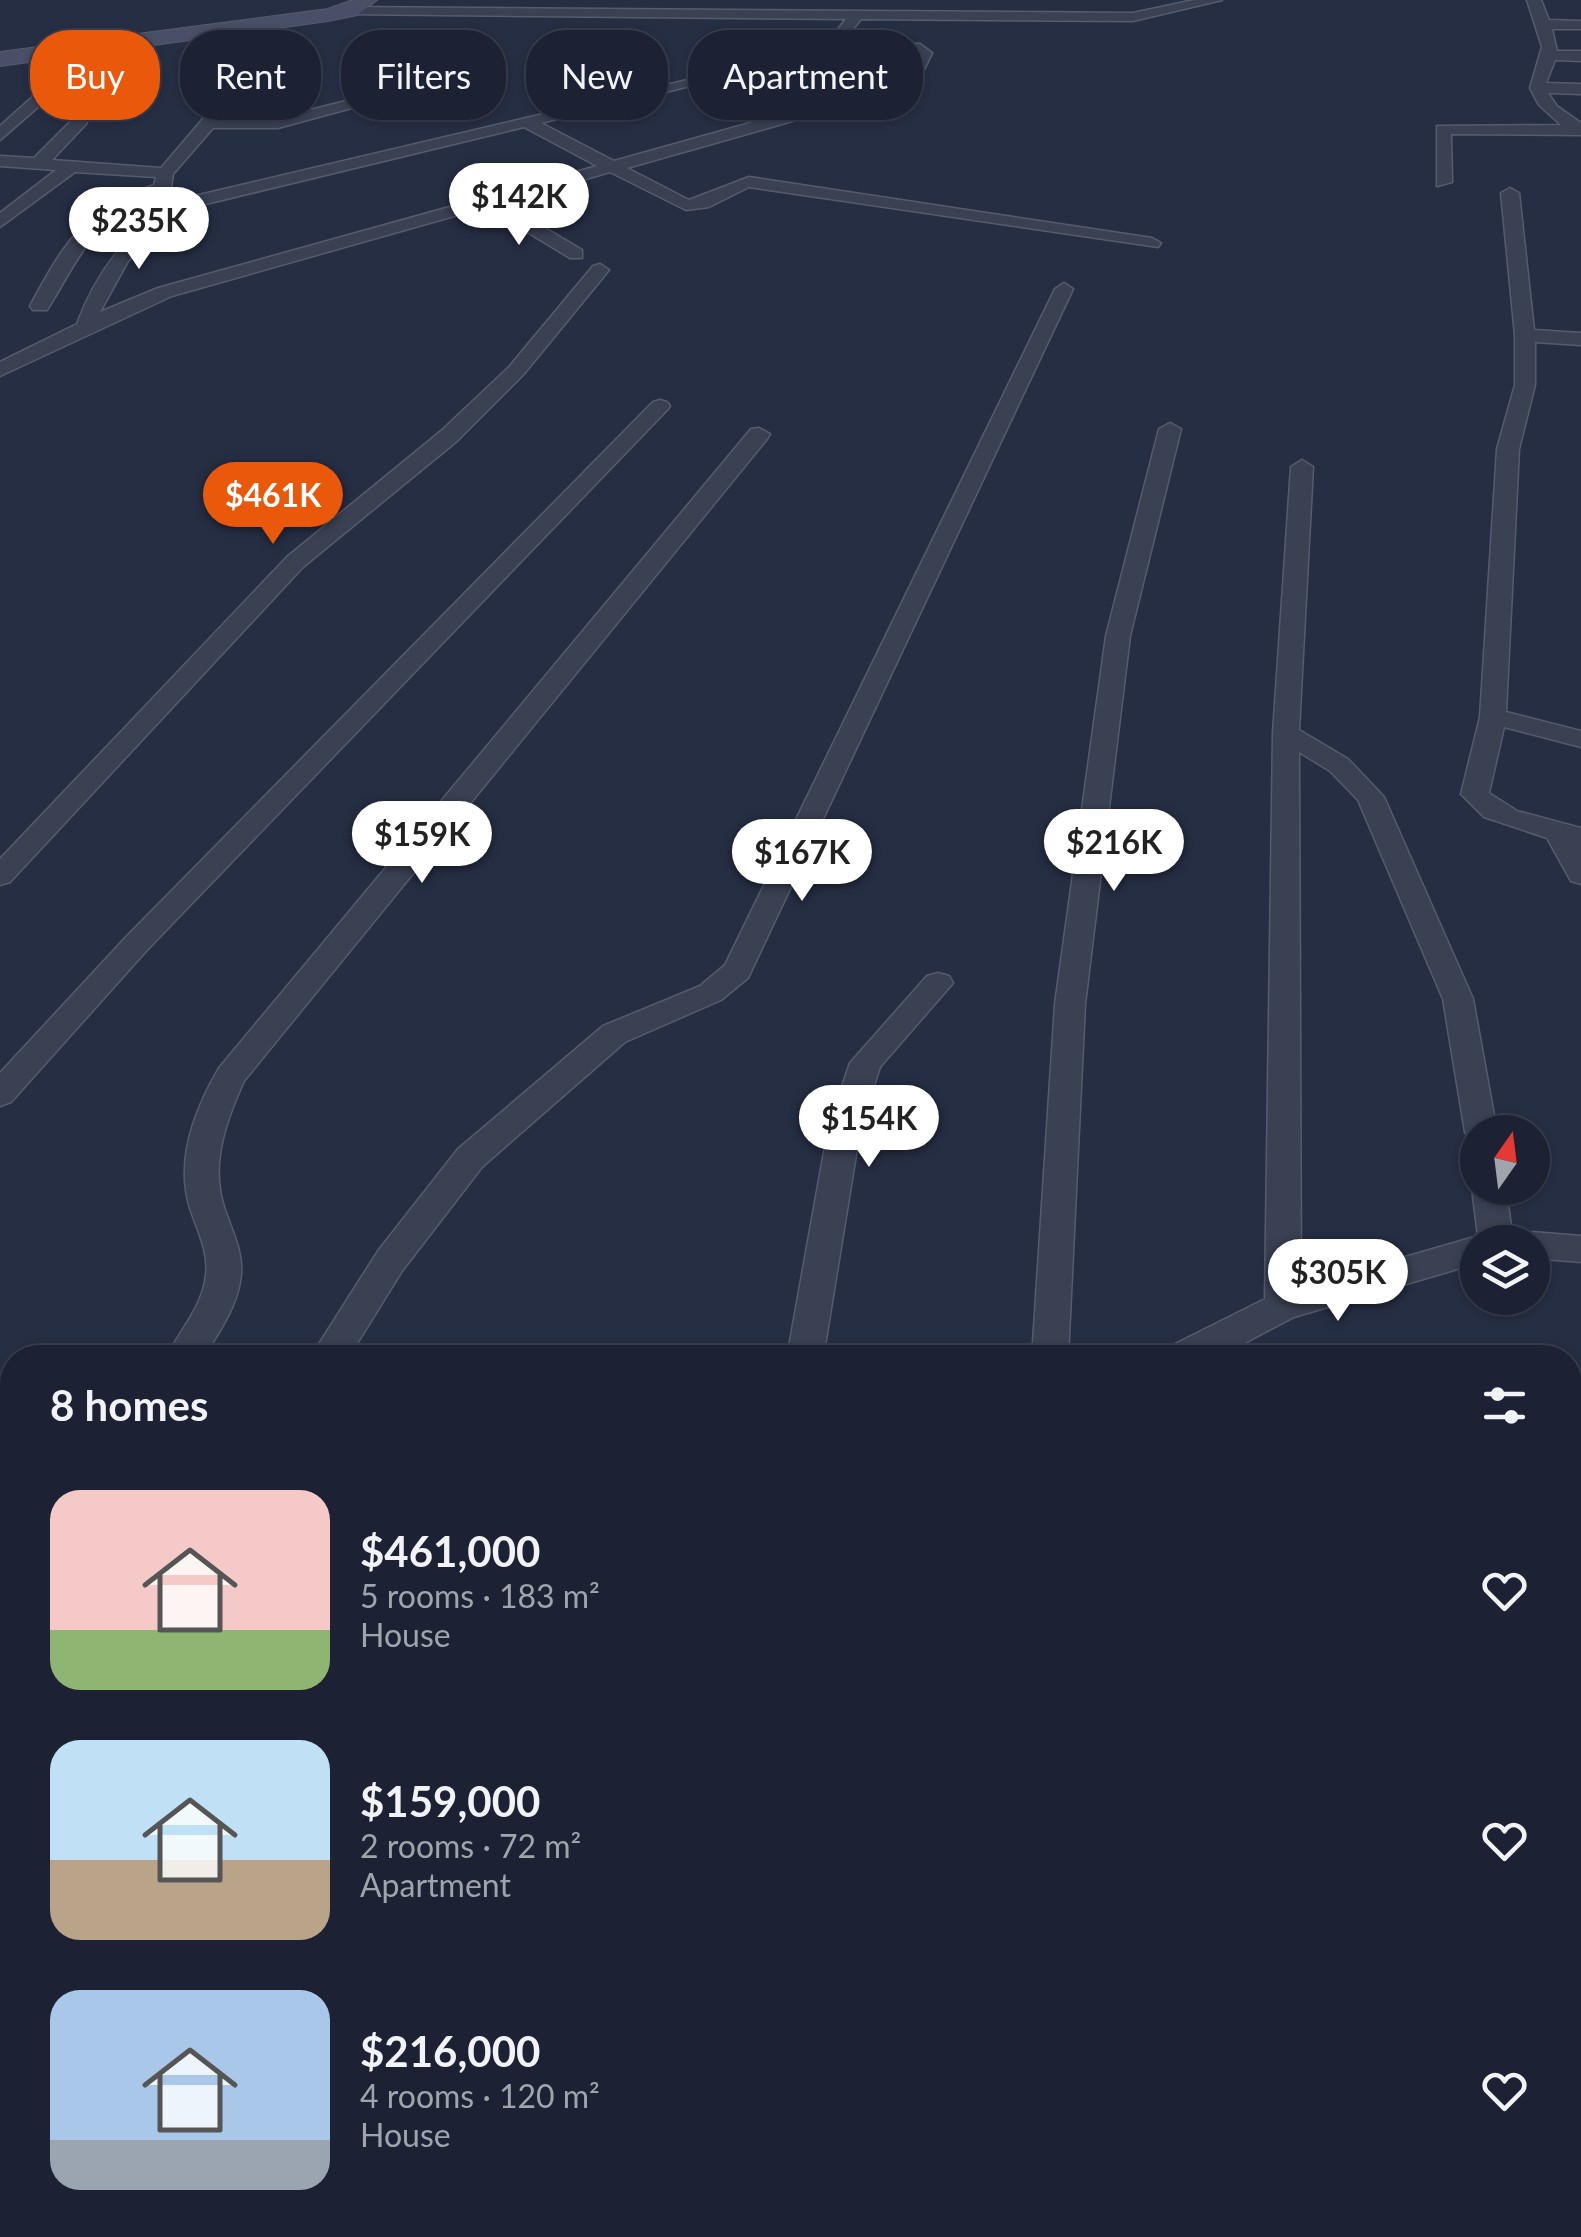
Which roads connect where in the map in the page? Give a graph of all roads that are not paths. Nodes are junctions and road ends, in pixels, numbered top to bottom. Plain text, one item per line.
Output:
1 (1134, 0) edge
2 (1215, 0) edge
3 (1534, 0) edge
4 (359, 6) edge
5 (744, 6) edge
6 (920, 6) edge
7 (859, 12) junction
8 (1107, 17) junction
9 (1544, 24) junction
10 (1581, 24) edge
11 (222, 30) edge
12 (180, 36) edge
13 (1549, 55) junction
14 (1581, 56) edge
15 (0, 60) edge
16 (688, 82) edge
17 (1538, 88) junction
18 (1581, 89) edge
19 (341, 107) edge
20 (30, 108) edge
21 (80, 120) edge
22 (209, 122) joint
23 (528, 123) junction
24 (1580, 130) edge
25 (0, 135) edge
26 (0, 161) edge
27 (39, 163) junction
28 (72, 166) junction
29 (609, 168) junction
30 (164, 180) junction
31 (1443, 182) dead end
32 (1510, 193) dead end
33 (488, 201) junction
34 (177, 205) junction
35 (0, 222) edge
36 (1152, 243) dead end
37 (576, 254) dead end
38 (600, 270) dead end
39 (1064, 289) dead end
40 (40, 306) dead end
41 (86, 326) junction
42 (1525, 335) junction
43 (1581, 339) edge
44 (0, 370) edge
45 (660, 406) dead end
46 (1170, 429) dead end
47 (759, 434) dead end
48 (1302, 468) dead end
49 (1493, 717) junction
50 (1286, 733) junction
51 (1581, 739) edge
52 (1570, 835) edge
53 (1581, 875) edge
54 (0, 876) edge
55 (938, 983) dead end
56 (0, 1094) edge
57 (1479, 1115) edge
58 (1550, 1246) edge
59 (1581, 1248) edge
60 (1460, 1255) edge
61 (1283, 1306) junction
62 (191, 1345) edge
63 (336, 1345) edge
64 (807, 1345) edge
65 (1051, 1345) edge
66 (1207, 1345) edge

1 - 8 street
2 - 8 street
3 - 9 street
4 - 5 street
4 - 11 street
5 - 7 street
6 - 7 street
6 - 8 street
7 - 29 street
9 - 10 street
9 - 13 street
12 - 15 street
13 - 14 street
13 - 17 street
16 - 23 street
17 - 18 street
17 - 24 street
19 - 22 street
20 - 25 street
21 - 27 street
22 - 30 street
23 - 29 street
23 - 34 street
24 - 31 street
26 - 27 street
27 - 28 street
28 - 30 street
28 - 35 street
29 - 33 street
29 - 36 street
30 - 34 street
30 - 40 street
32 - 42 street
33 - 37 street
33 - 41 street
34 - 41 street
38 - 54 street
39 - 63 street
41 - 44 street
42 - 43 street
42 - 49 street
45 - 56 street
46 - 65 street
47 - 62 street
48 - 50 street
49 - 51 street
49 - 52 street
50 - 57 street
50 - 61 street
52 - 53 street
55 - 64 street
58 - 59 street
60 - 61 street
61 - 66 street

